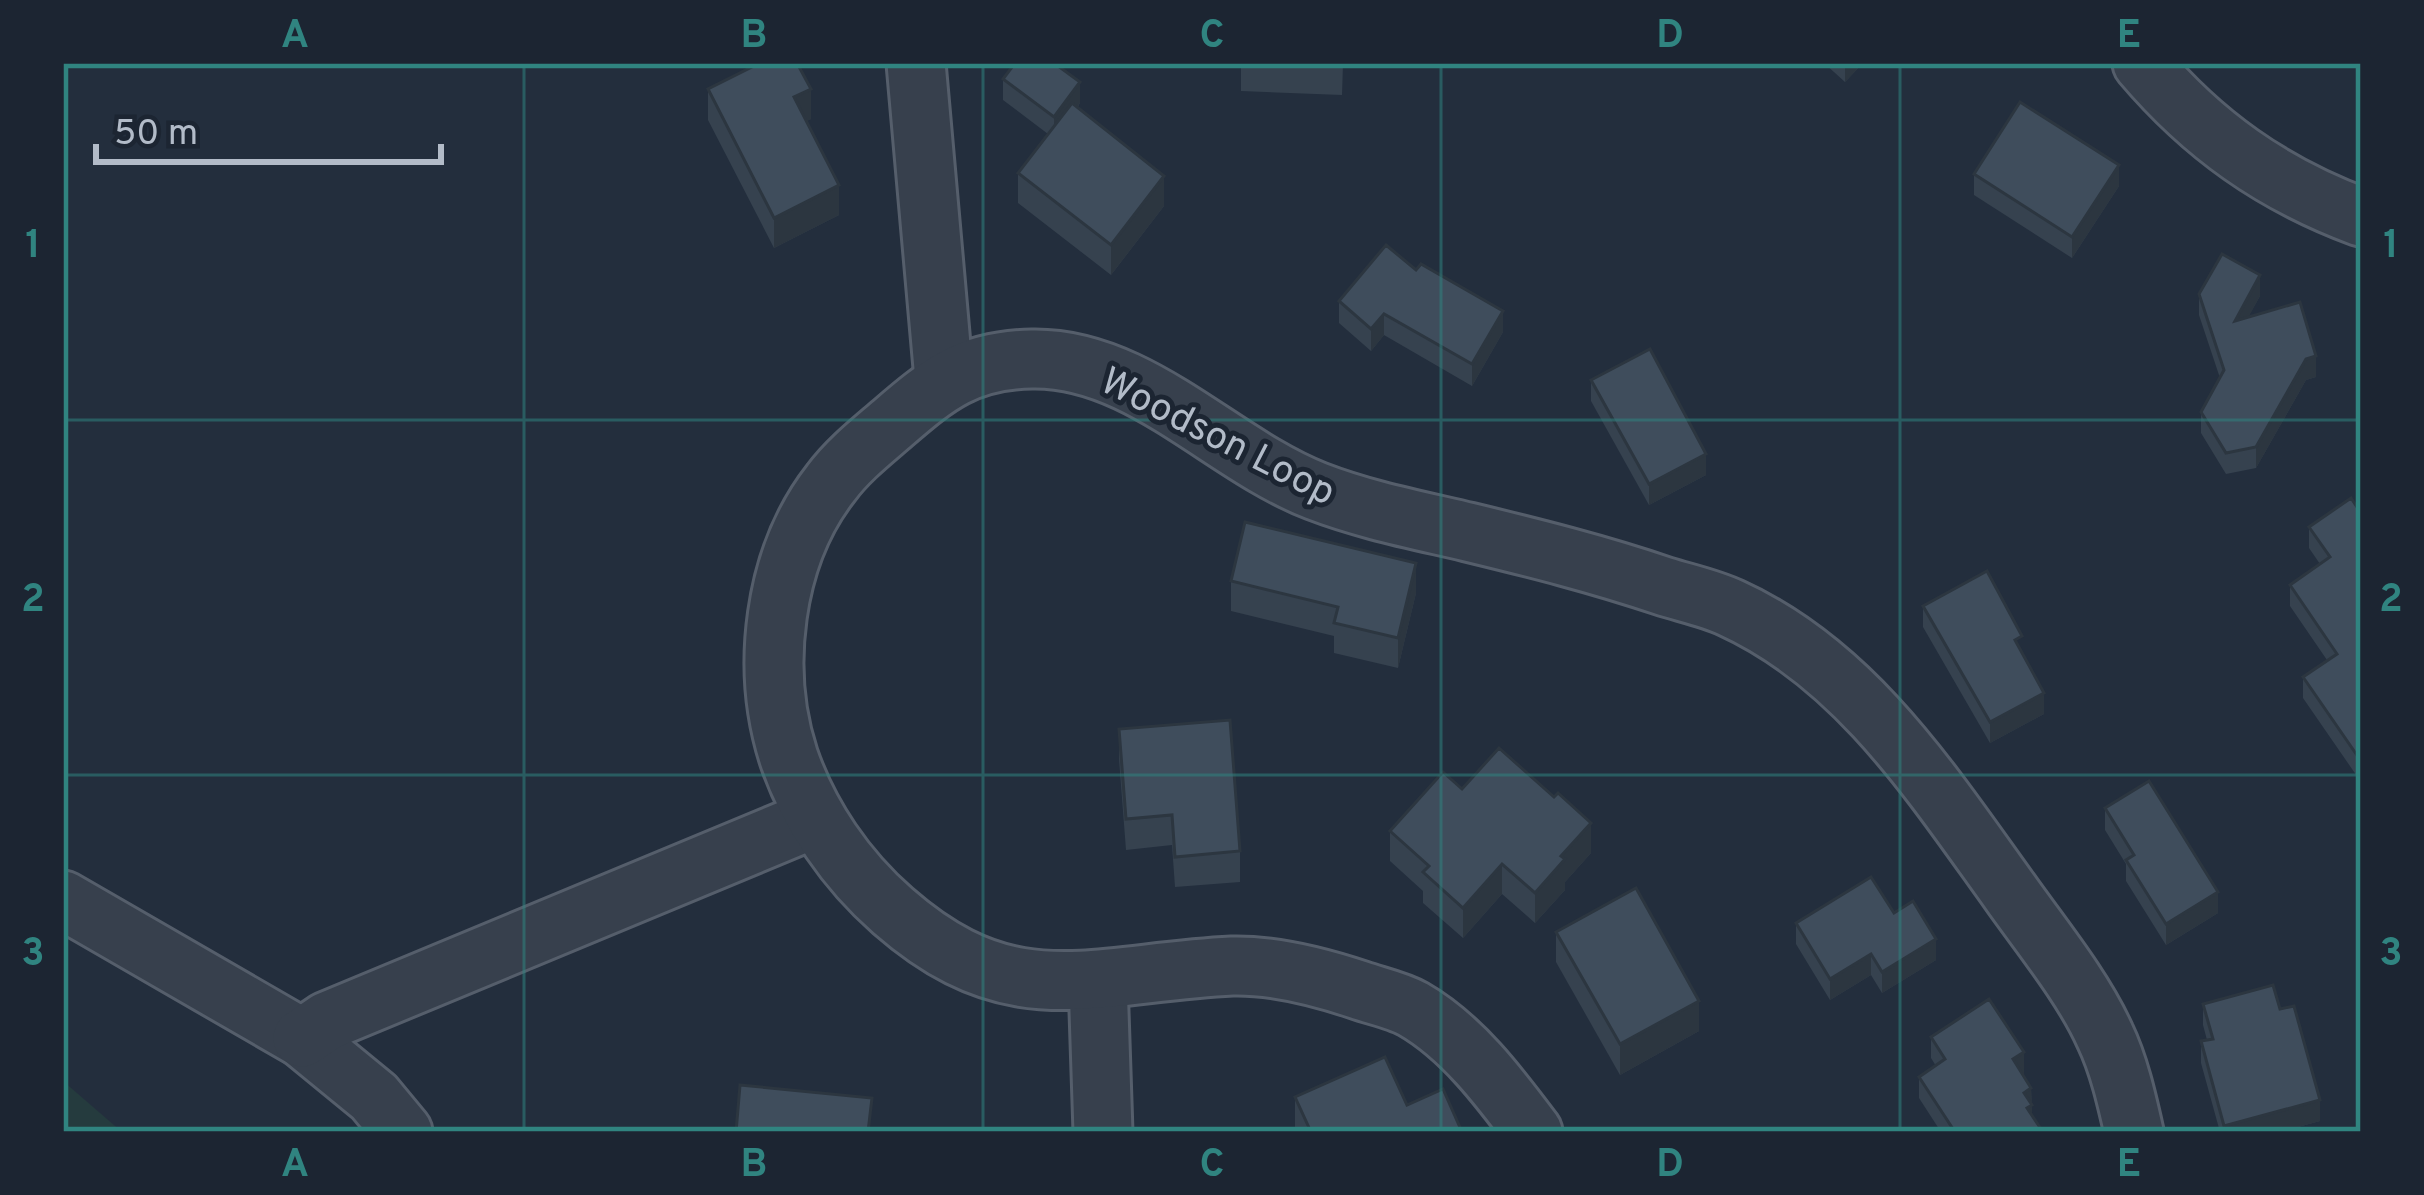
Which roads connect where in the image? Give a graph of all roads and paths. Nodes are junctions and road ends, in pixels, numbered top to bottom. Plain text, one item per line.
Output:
1 (916, 63) edge
2 (2142, 63) edge
3 (2361, 217) edge
4 (944, 379) junction
5 (816, 818) junction
6 (63, 900) edge
7 (1098, 982) junction
8 (302, 1038) junction
9 (403, 1132) edge
10 (1103, 1132) edge
11 (1533, 1132) edge
12 (2134, 1132) edge

1 - 4 street
2 - 3 street
4 - 5 street, Woodson Loop
4 - 12 street, Woodson Loop
5 - 7 street, Woodson Loop
5 - 8 street
6 - 8 street
7 - 10 street
7 - 11 street, Woodson Loop
8 - 9 street

